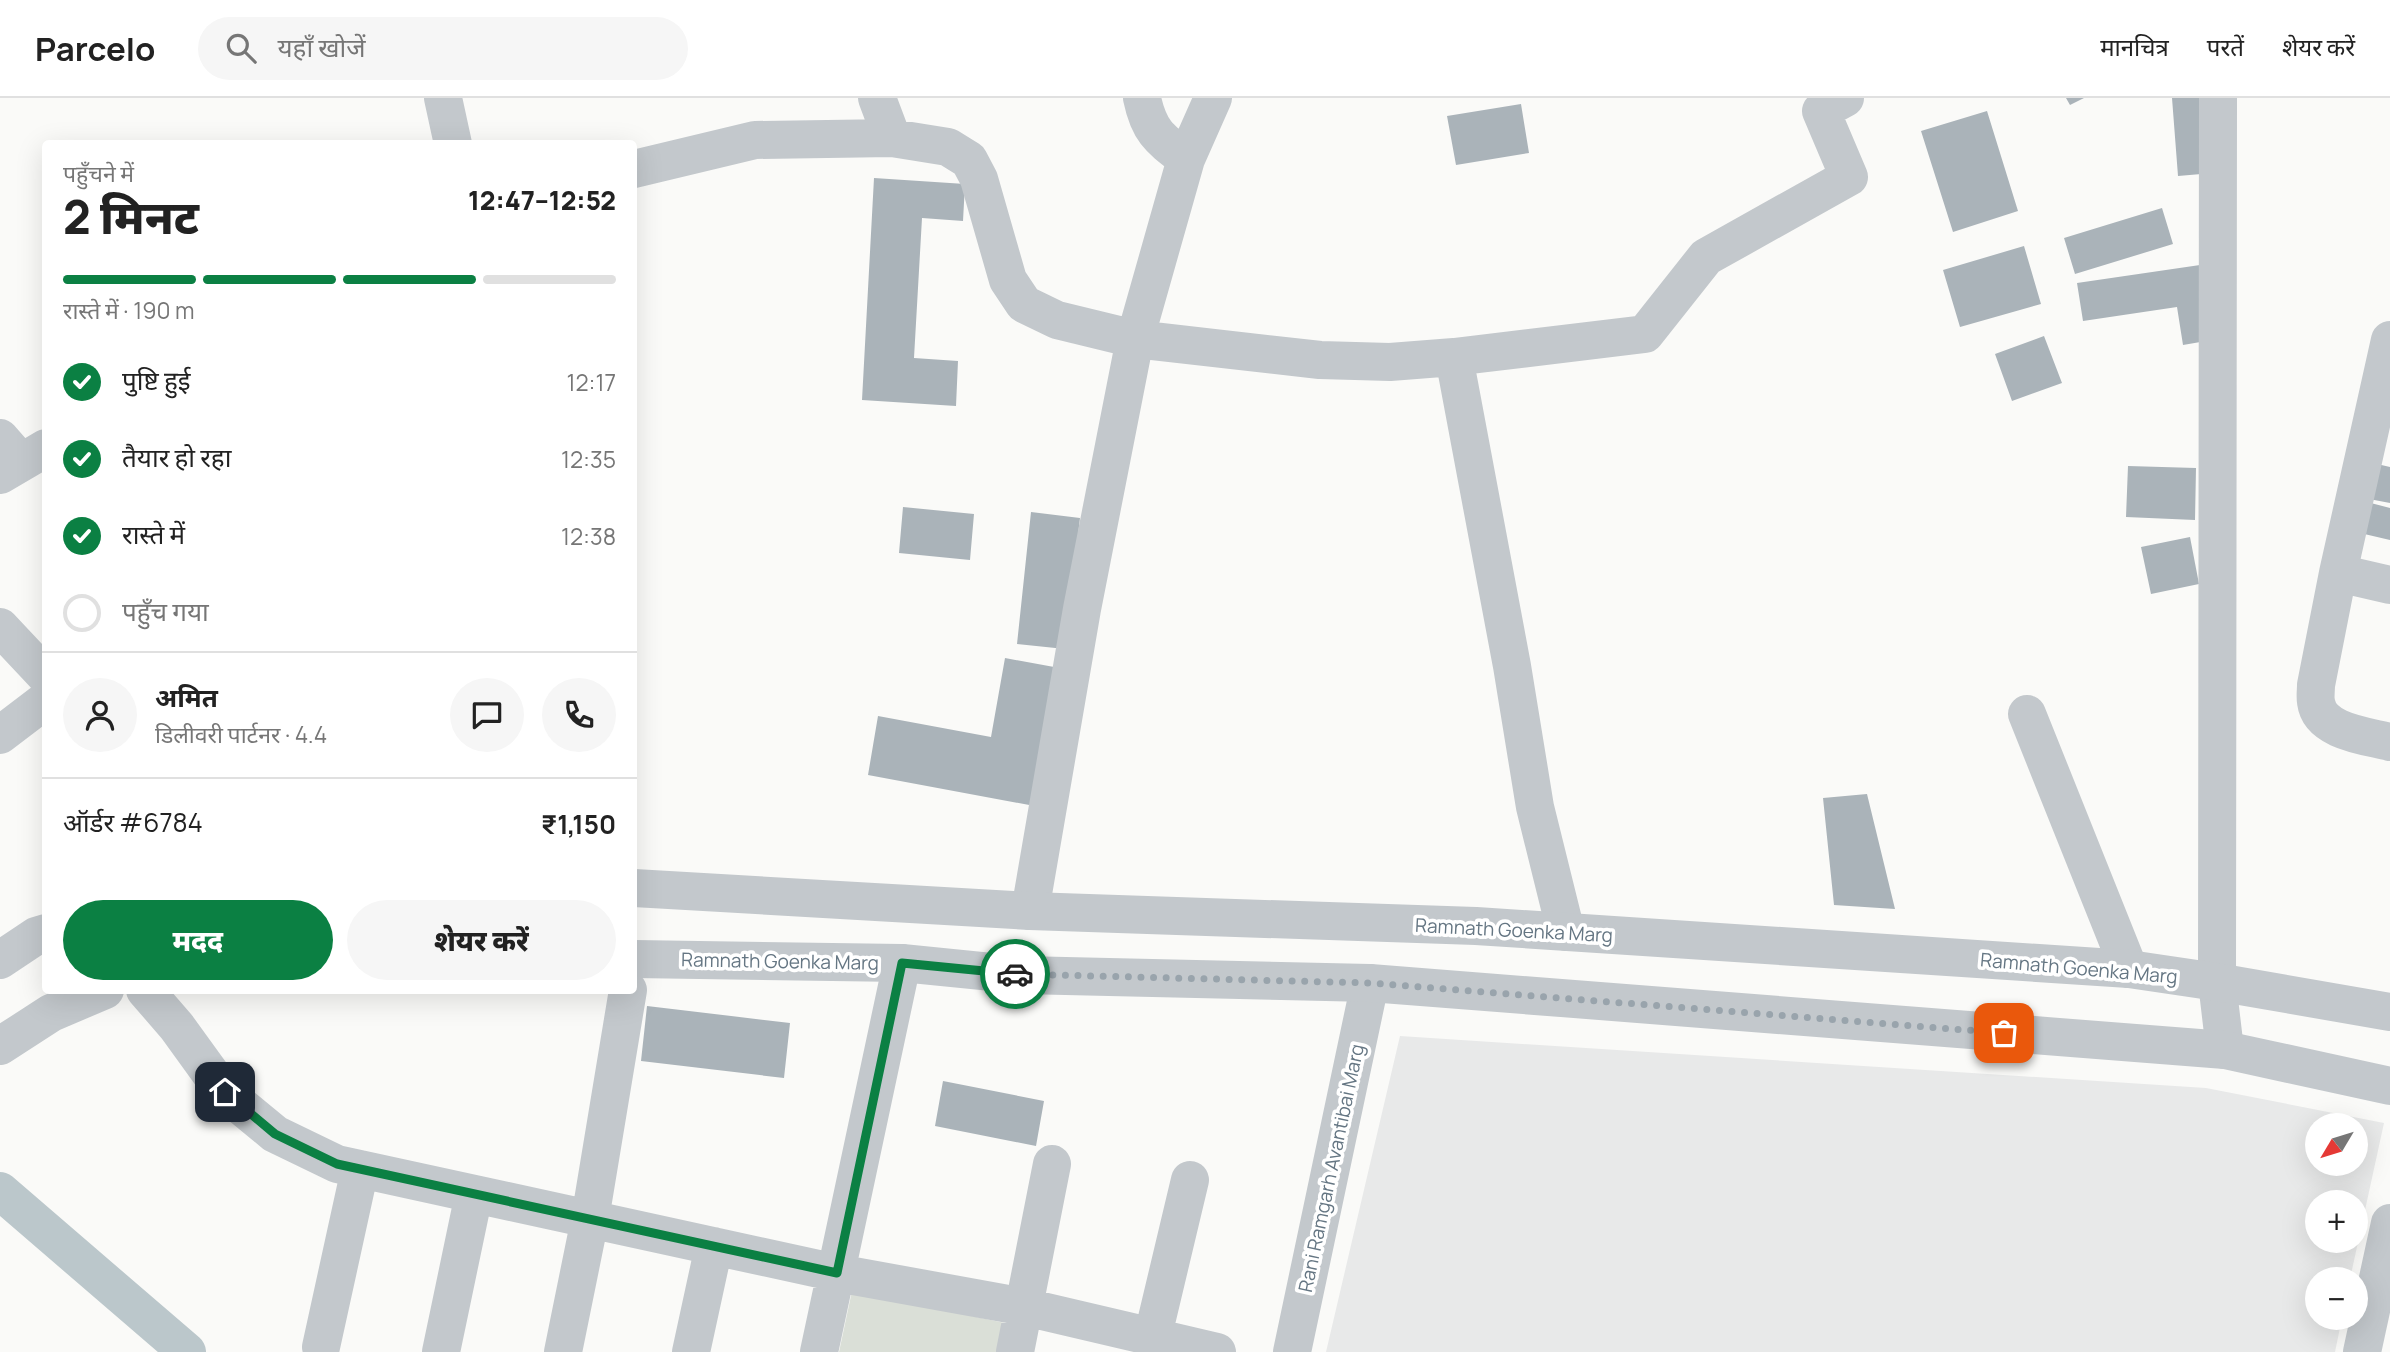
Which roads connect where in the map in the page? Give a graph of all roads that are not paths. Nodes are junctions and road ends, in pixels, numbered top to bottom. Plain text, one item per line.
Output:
1 (443, 98) edge
2 (877, 98) edge
3 (1142, 98) edge
4 (1213, 98) edge
5 (1845, 98) edge
6 (2218, 98) edge
7 (892, 138) junction
8 (452, 140) edge
9 (1186, 159) junction
10 (637, 168) edge
11 (1135, 339) junction
12 (2389, 348) edge
13 (1454, 357) junction
14 (2338, 573) junction
15 (2390, 585) edge
16 (0, 627) edge
17 (42, 672) edge
18 (42, 703) edge
19 (2027, 714) dead end
20 (0, 735) edge
21 (2390, 743) edge
22 (637, 888) edge
23 (1030, 911) junction
24 (1566, 932) junction
25 (42, 934) edge
26 (637, 959) edge
27 (0, 960) edge
28 (902, 963) junction
29 (2129, 969) junction
30 (2217, 982) junction
31 (1370, 983) junction
32 (96, 994) edge
33 (148, 994) edge
34 (627, 994) edge
35 (2390, 1012) edge
36 (0, 1046) edge
37 (2225, 1050) junction
38 (2390, 1086) edge
39 (1052, 1164) dead end
40 (360, 1169) junction
41 (1190, 1180) dead end
42 (474, 1194) junction
43 (590, 1219) junction
44 (2390, 1223) edge
45 (714, 1246) junction
46 (837, 1273) junction
47 (1025, 1307) junction
48 (1151, 1345) edge
49 (321, 1347) dead end
50 (441, 1352) edge
51 (563, 1352) edge
52 (691, 1352) edge
53 (819, 1352) edge
54 (1015, 1352) edge
55 (1217, 1352) edge
56 (1292, 1352) edge
57 (2362, 1352) edge

1 - 8 street
2 - 7 street
3 - 9 street
4 - 9 street
5 - 13 street
6 - 30 street
7 - 10 street
7 - 11 street
9 - 11 street
11 - 13 street
11 - 23 street
12 - 14 street
13 - 24 street
14 - 15 street
14 - 21 street
16 - 17 street
18 - 20 street
19 - 29 street
22 - 23 street, Ramnath Goenka Marg
23 - 24 street, Ramnath Goenka Marg
24 - 29 street, Ramnath Goenka Marg
25 - 27 street
26 - 28 street, Ramnath Goenka Marg
28 - 31 street, Ramnath Goenka Marg
28 - 46 street
29 - 30 street, Ramnath Goenka Marg
30 - 35 street, Ramnath Goenka Marg
30 - 37 street
31 - 37 street, Ramnath Goenka Marg
31 - 56 street, Rani Ramgarh Avantibai Marg
32 - 36 street
33 - 40 street
34 - 43 street
37 - 38 street, Ramnath Goenka Marg
39 - 47 street
40 - 42 street
40 - 49 street
41 - 48 street
42 - 43 street
42 - 50 street
43 - 45 street
43 - 51 street
44 - 57 street
45 - 46 street
45 - 52 street
46 - 47 street
46 - 53 street
47 - 48 street
47 - 54 street
48 - 55 street

